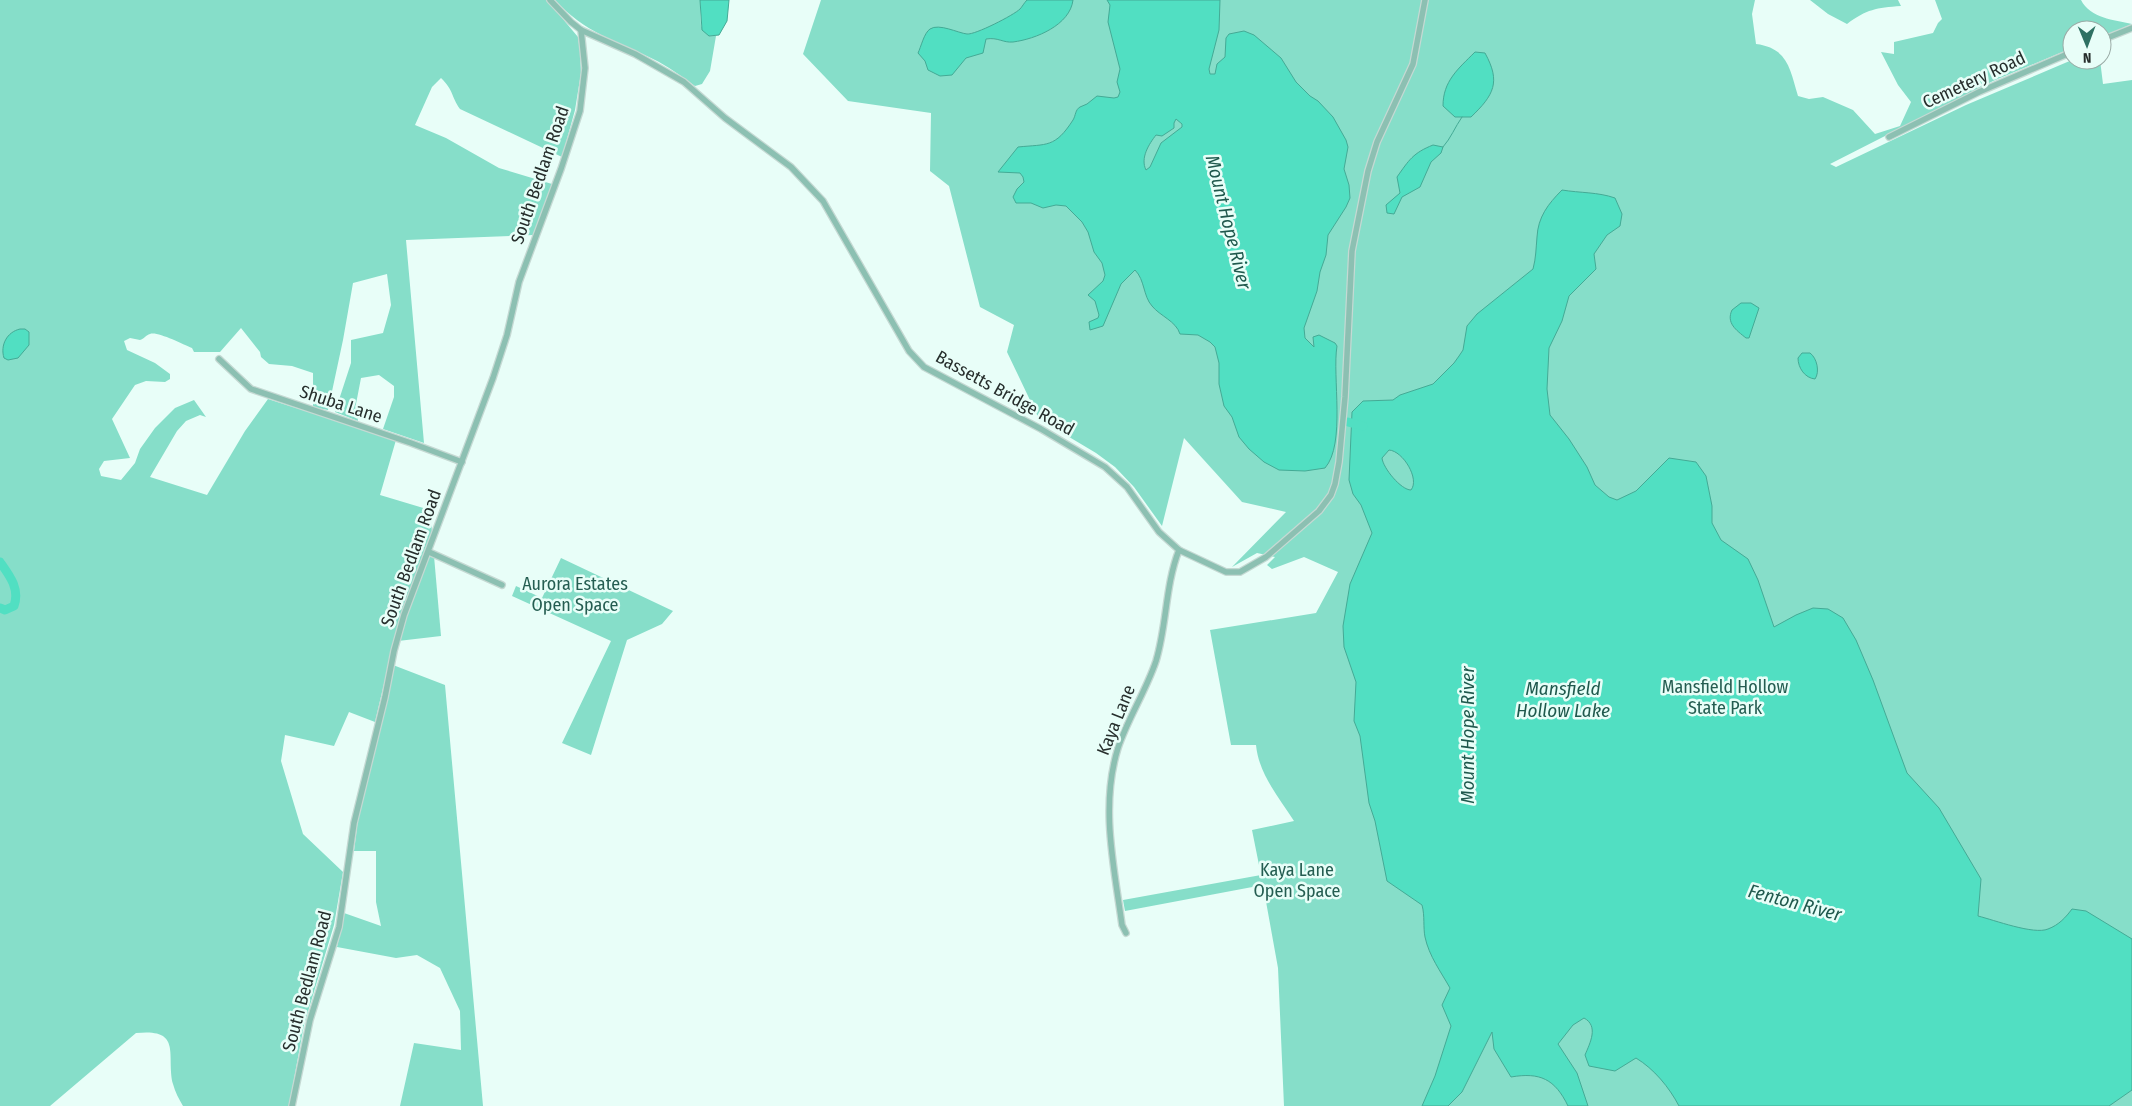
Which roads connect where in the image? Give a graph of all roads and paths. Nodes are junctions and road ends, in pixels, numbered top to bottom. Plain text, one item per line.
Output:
1 (550, 0) edge
2 (1425, 0) edge
3 (2132, 28) edge
4 (581, 30) junction
5 (2112, 36) edge
6 (2062, 56) edge
7 (1889, 137) dead end
8 (219, 359) dead end
9 (462, 462) junction
10 (1179, 550) junction
11 (429, 552) junction
12 (502, 586) dead end
13 (1126, 933) dead end
14 (292, 1106) edge

1 - 4 street, Bassetts Bridge Road
2 - 10 street, Bassetts Bridge Road
3 - 5 street
4 - 9 street, South Bedlam Road
4 - 10 street, Bassetts Bridge Road
6 - 7 street, Cemetery Road
8 - 9 street, Shuba Lane
9 - 11 street, South Bedlam Road
10 - 13 street, Kaya Lane
11 - 12 street
11 - 14 street, South Bedlam Road

